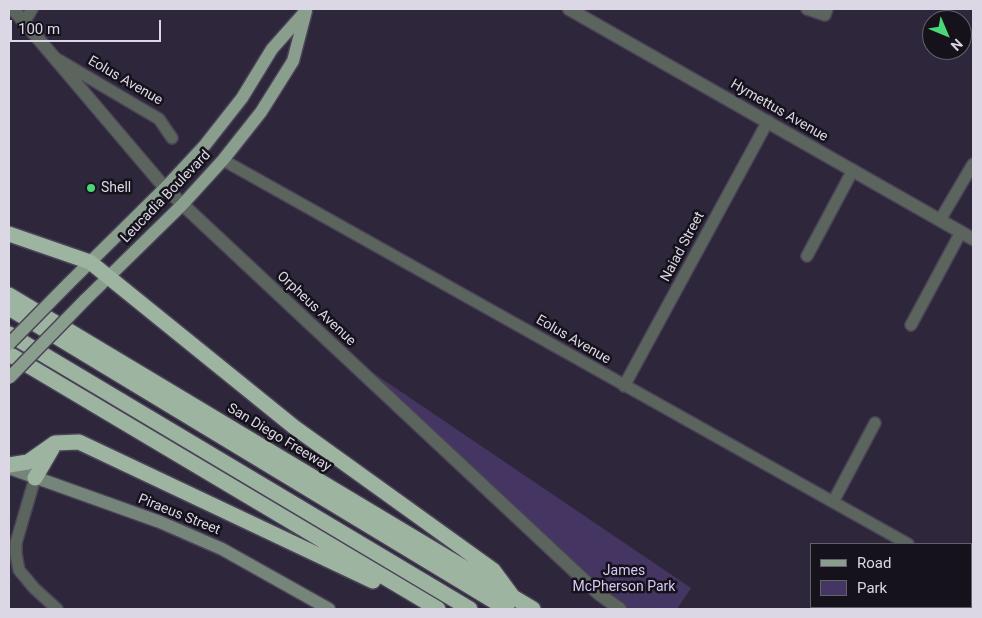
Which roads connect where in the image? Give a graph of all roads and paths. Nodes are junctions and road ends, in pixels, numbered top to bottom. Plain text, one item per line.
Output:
1 (14, 9) edge
2 (32, 9) edge
3 (569, 9) edge
4 (807, 9) edge
5 (827, 9) edge
6 (307, 10) edge
7 (25, 21) junction
8 (56, 58) junction
9 (768, 121) junction
10 (172, 138) dead end
11 (223, 160) junction
12 (973, 164) edge
13 (853, 170) junction
14 (165, 188) junction
15 (182, 205) junction
16 (940, 220) junction
17 (961, 232) junction
18 (9, 234) edge
19 (973, 239) edge
20 (808, 256) dead end
21 (90, 262) junction
22 (108, 277) junction
23 (9, 295) edge
24 (9, 308) edge
25 (911, 325) dead end
26 (9, 334) edge
27 (9, 344) edge
28 (9, 354) edge
29 (9, 378) edge
30 (624, 386) junction
31 (875, 423) dead end
32 (55, 443) junction
33 (9, 467) edge
34 (35, 478) junction
35 (833, 502) junction
36 (906, 543) edge
37 (510, 603) edge
38 (57, 609) edge
39 (329, 609) edge
40 (434, 609) edge
41 (438, 609) edge
42 (470, 609) edge
43 (534, 609) edge
44 (620, 609) edge

1 - 7 street, Orpheus Avenue
2 - 7 street
3 - 9 street, Hymettus Avenue
4 - 5 street
6 - 11 main road, Leucadia Boulevard
6 - 14 main road, Leucadia Boulevard
7 - 8 street, Orpheus Avenue
8 - 10 street, Eolus Avenue
8 - 14 street, Orpheus Avenue
9 - 13 street, Hymettus Avenue
9 - 30 street, Naiad Street
11 - 15 main road, Leucadia Boulevard
11 - 30 street, Eolus Avenue
12 - 16 street
13 - 16 street, Hymettus Avenue
13 - 20 street
14 - 15 street, Orpheus Avenue
14 - 21 main road, Leucadia Boulevard
15 - 22 main road, Leucadia Boulevard
15 - 44 street, Orpheus Avenue
16 - 17 street, Hymettus Avenue
17 - 19 street, Hymettus Avenue
17 - 25 street
18 - 21 highway
21 - 22 highway
21 - 27 main road, Leucadia Boulevard, bridge
22 - 29 main road, Leucadia Boulevard, bridge
22 - 37 highway
23 - 37 highway, San Diego Freeway
24 - 37 highway
26 - 42 highway
28 - 41 highway
30 - 35 street, Eolus Avenue
31 - 35 street
32 - 33 highway
32 - 34 highway
32 - 40 highway
33 - 34 main road, Piraeus Street
34 - 38 street
34 - 39 main road, Piraeus Street
35 - 36 street, Eolus Avenue
37 - 43 highway, San Diego Freeway

